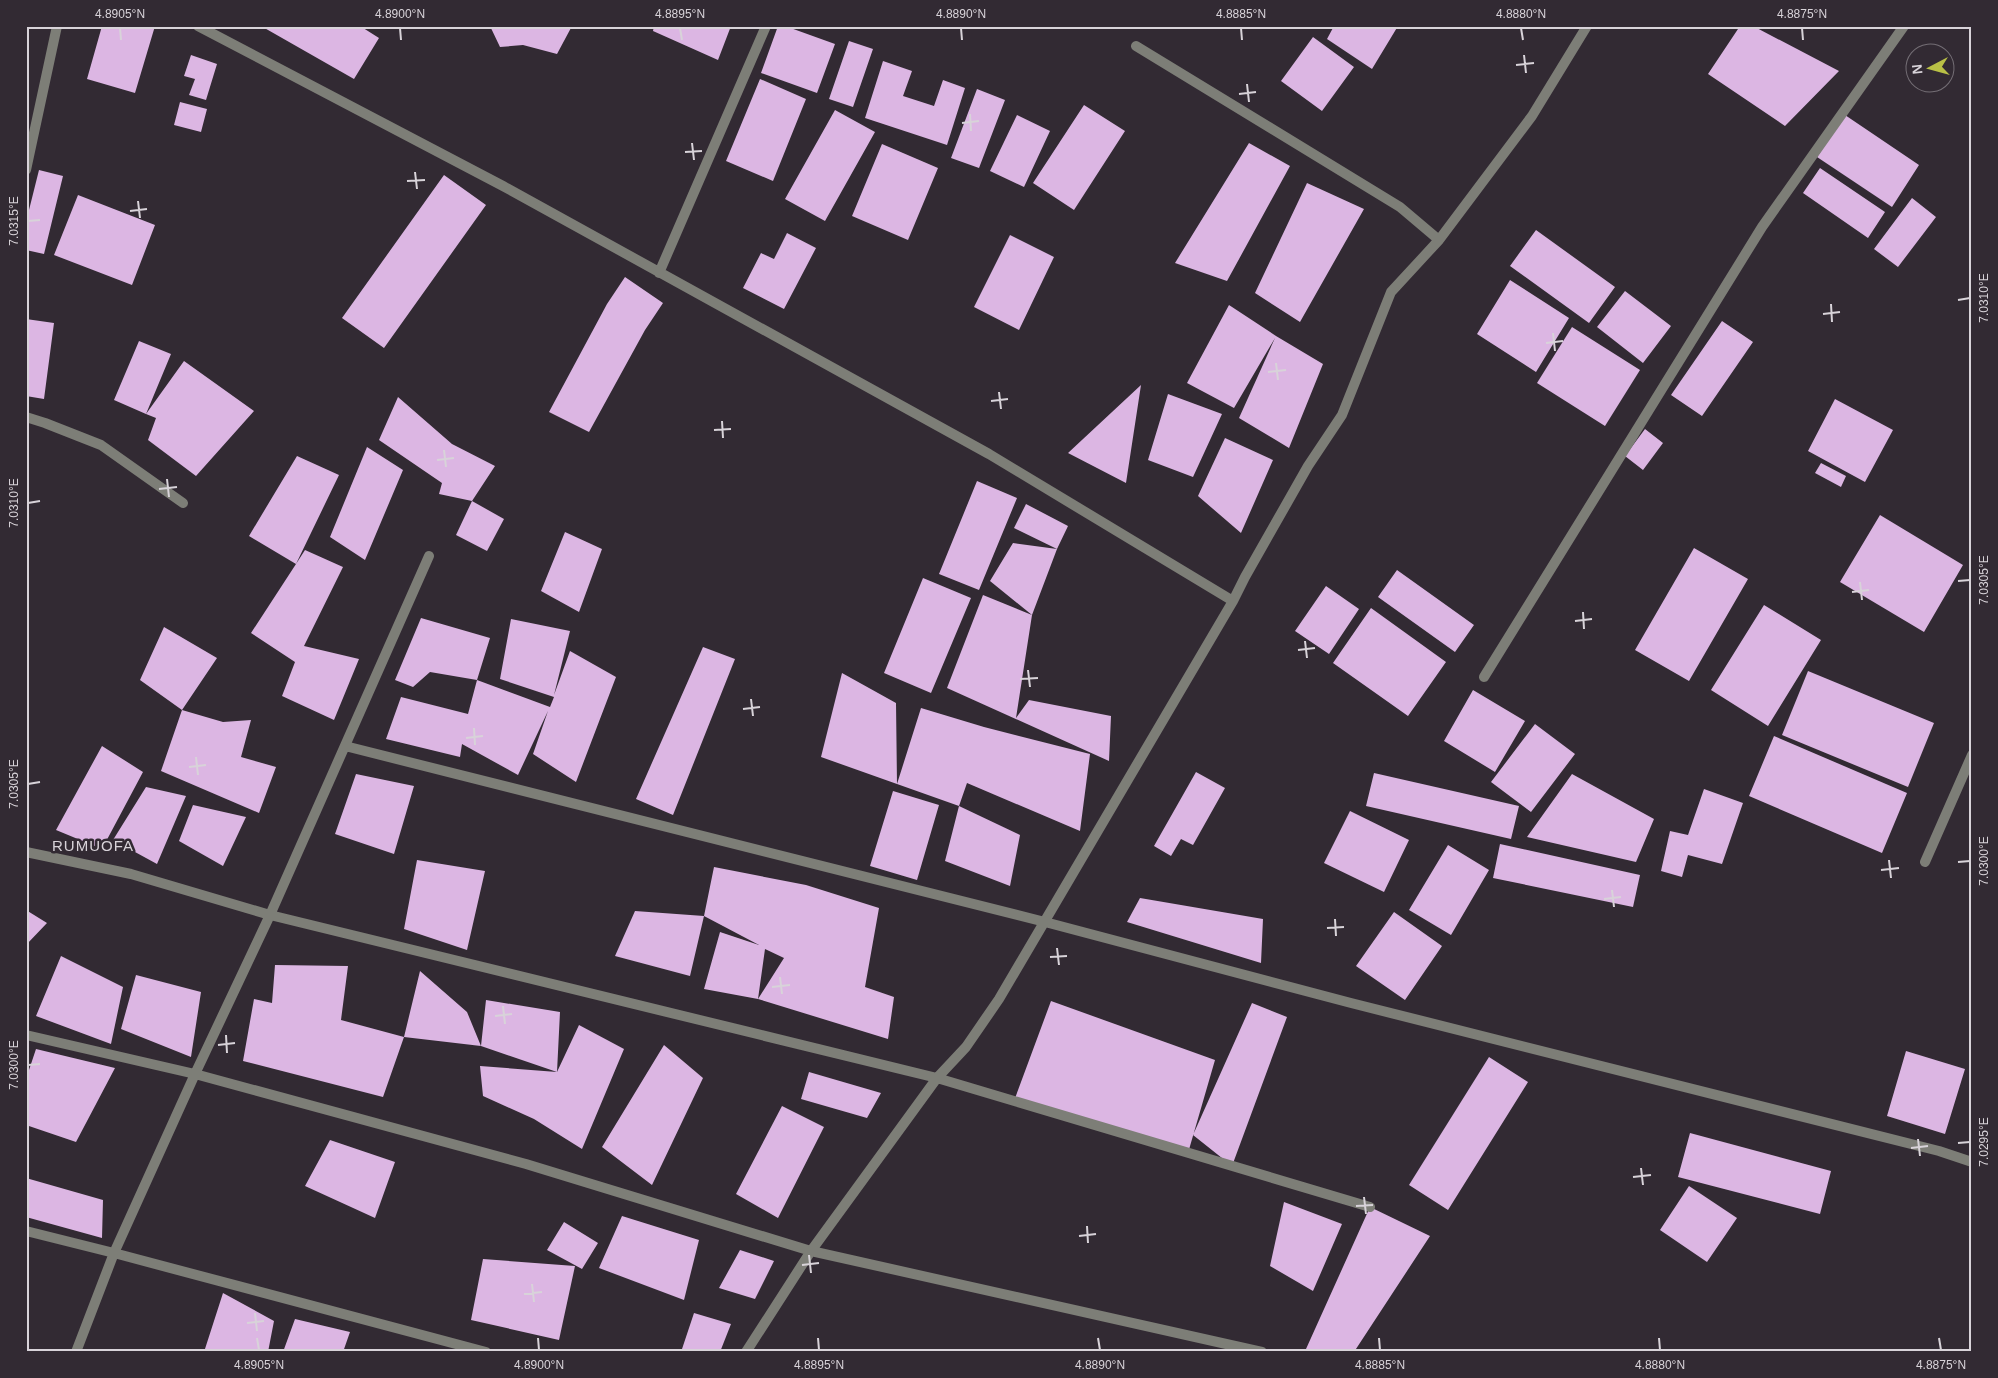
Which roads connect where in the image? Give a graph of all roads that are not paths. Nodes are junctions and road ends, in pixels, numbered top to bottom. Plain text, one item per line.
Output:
1 (57, 26) edge
2 (198, 26) edge
3 (766, 26) edge
4 (1587, 26) edge
5 (1904, 26) edge
6 (1136, 46) dead end
7 (26, 170) edge
8 (1439, 240) junction
9 (659, 273) junction
10 (26, 417) edge
11 (183, 502) dead end
12 (429, 556) dead end
13 (1233, 601) junction
14 (1484, 677) dead end
15 (345, 746) junction
16 (1972, 755) edge
17 (26, 852) edge
18 (1925, 862) dead end
19 (270, 915) junction
20 (1045, 922) junction
21 (26, 1035) edge
22 (195, 1074) junction
23 (937, 1078) junction
24 (1972, 1162) edge
25 (1370, 1207) dead end
26 (26, 1231) edge
27 (810, 1251) junction
28 (114, 1253) junction
29 (76, 1352) edge
30 (486, 1352) edge
31 (746, 1352) edge
32 (1262, 1352) edge

1 - 7 street
2 - 9 street
3 - 9 street
4 - 8 street
5 - 14 street
6 - 8 street
8 - 13 street
9 - 13 street
10 - 11 street
12 - 15 street
13 - 20 street
15 - 19 street
15 - 20 street
16 - 18 street
17 - 19 street
19 - 22 street
19 - 23 street
20 - 23 street
20 - 24 street
21 - 22 street
22 - 27 street
22 - 28 street
23 - 25 street
23 - 27 street
26 - 28 street
27 - 31 street
27 - 32 street
28 - 29 street
28 - 30 street

